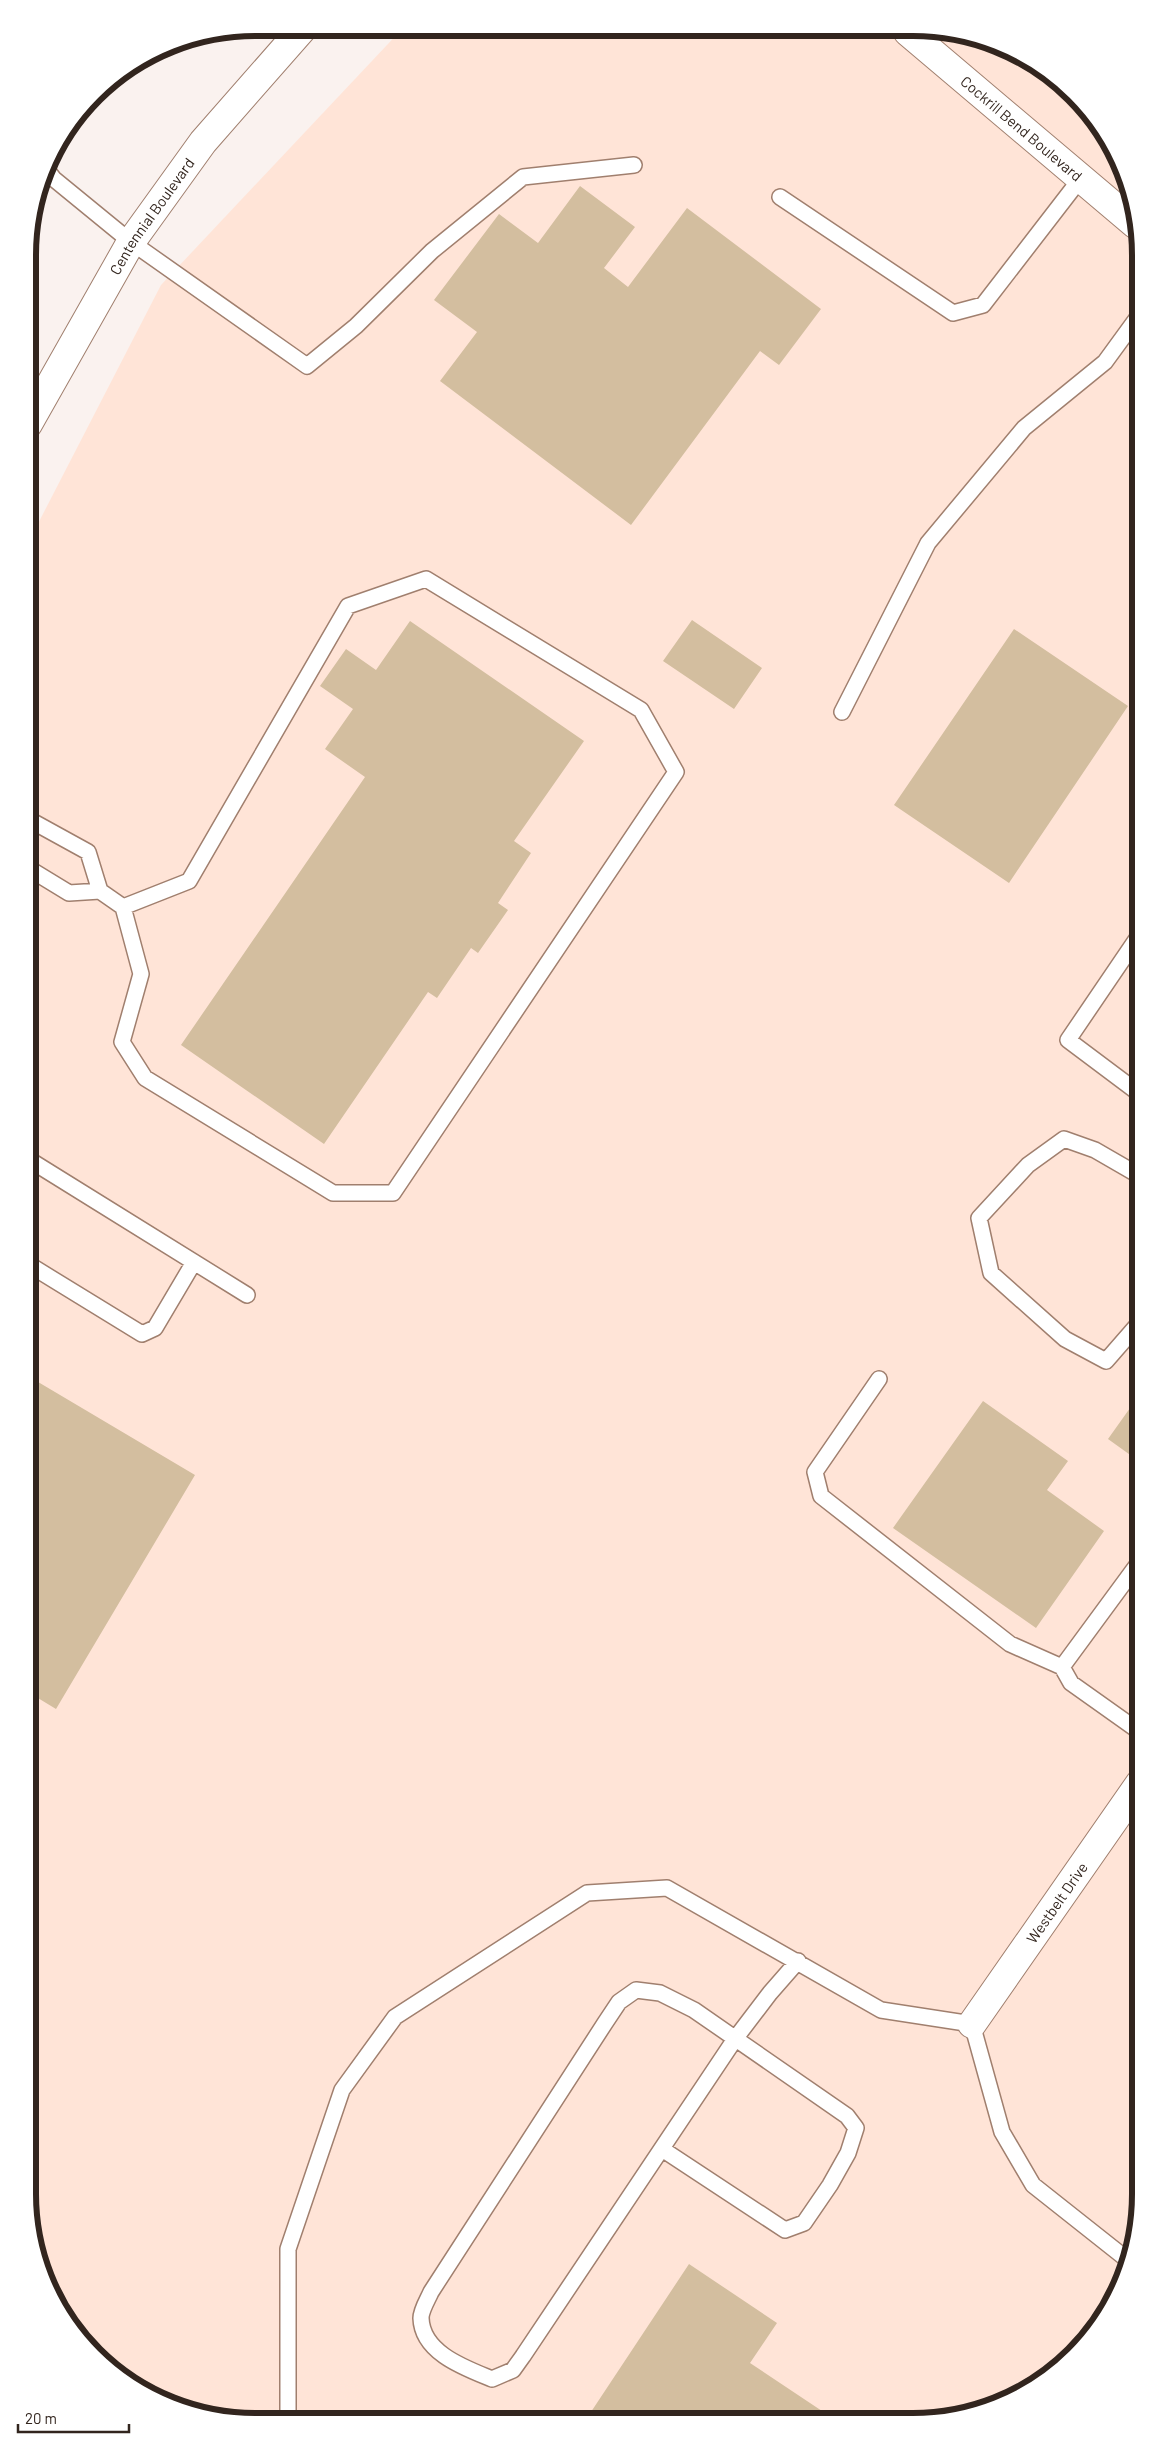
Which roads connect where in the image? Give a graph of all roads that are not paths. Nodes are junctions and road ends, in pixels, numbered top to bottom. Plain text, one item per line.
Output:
1 (913, 36) edge
2 (287, 39) edge
3 (634, 165) dead end
4 (51, 176) edge
5 (1081, 178) junction
6 (780, 197) dead end
7 (1129, 219) edge
8 (131, 242) junction
9 (1132, 325) edge
10 (36, 410) edge
11 (842, 712) dead end
12 (36, 823) edge
13 (36, 873) edge
14 (100, 891) junction
15 (124, 907) junction
16 (1132, 946) edge
17 (1132, 1088) edge
18 (36, 1164) edge
19 (1132, 1171) edge
20 (194, 1262) junction
21 (36, 1269) edge
22 (247, 1295) dead end
23 (1132, 1331) edge
24 (879, 1379) dead end
25 (1132, 1572) edge
26 (1062, 1667) junction
27 (1132, 1726) edge
28 (1132, 1794) edge
29 (798, 1962) junction
30 (972, 2024) junction
31 (735, 2039) junction
32 (662, 2148) junction
33 (1122, 2256) edge
34 (288, 2413) edge

1 - 5 street, Cockrill Bend Boulevard
2 - 8 street, Centennial Boulevard
3 - 8 lane
4 - 8 lane
5 - 6 lane
5 - 7 street, Cockrill Bend Boulevard
8 - 10 street, Centennial Boulevard
9 - 11 lane
12 - 14 lane
13 - 14 lane
14 - 15 lane
15 - 15 lane
16 - 17 lane
18 - 20 lane
19 - 23 lane
20 - 21 lane
20 - 22 lane
24 - 26 lane
25 - 26 lane
26 - 27 lane
28 - 30 street, Westbelt Drive
29 - 30 lane
29 - 31 lane
29 - 34 lane
30 - 33 lane
31 - 32 lane
31 - 32 lane
31 - 32 lane

